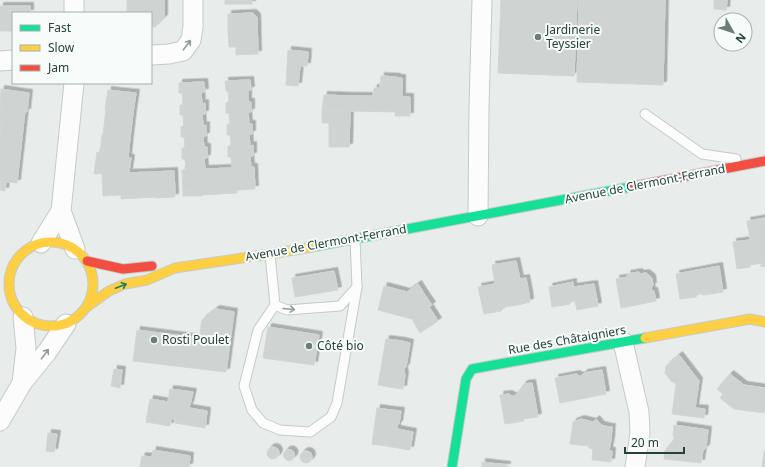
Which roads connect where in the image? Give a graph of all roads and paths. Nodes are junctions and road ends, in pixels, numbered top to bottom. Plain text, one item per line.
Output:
1 (74, 0) edge
2 (193, 0) edge
3 (482, 0) edge
4 (74, 12) edge
5 (152, 55) edge
6 (0, 60) edge
7 (12, 60) edge
8 (74, 84) edge
9 (645, 114) dead end
10 (761, 161) edge
11 (61, 211) junction
12 (478, 216) junction
13 (355, 239) junction
14 (40, 243) junction
15 (270, 254) junction
16 (81, 255) junction
17 (12, 266) junction
18 (175, 268) junction
19 (0, 269) edge
20 (357, 287) junction
21 (0, 300) edge
22 (275, 305) junction
23 (88, 306) junction
24 (18, 310) junction
25 (765, 322) edge
26 (66, 324) junction
27 (623, 342) junction
28 (22, 383) junction
29 (0, 421) edge
30 (452, 467) edge
31 (635, 467) edge

1 - 4 street
5 -> 2 street
3 - 12 street
6 - 7 street
8 - 11 street
9 - 10 lane
10 - 12 street, Avenue de Clermont-Ferrand
11 - 14 street
11 - 16 street
12 - 13 street, Avenue de Clermont-Ferrand
13 - 15 street, Avenue de Clermont-Ferrand
13 - 20 lane
14 - 16 street
14 - 17 street
15 - 18 street, Avenue de Clermont-Ferrand
15 - 22 lane
16 - 18 street, Avenue de Clermont-Ferrand
16 - 23 street
17 - 19 street
17 - 24 street
23 -> 18 street, Avenue de Clermont-Ferrand
22 -> 20 lane
20 - 22 lane
21 - 24 street
23 - 26 street
24 - 26 street
24 - 28 street
25 - 27 street, Rue des Châtaigniers
28 -> 26 street
27 - 30 street, Rue des Châtaigniers
27 - 31 street
28 - 29 street

